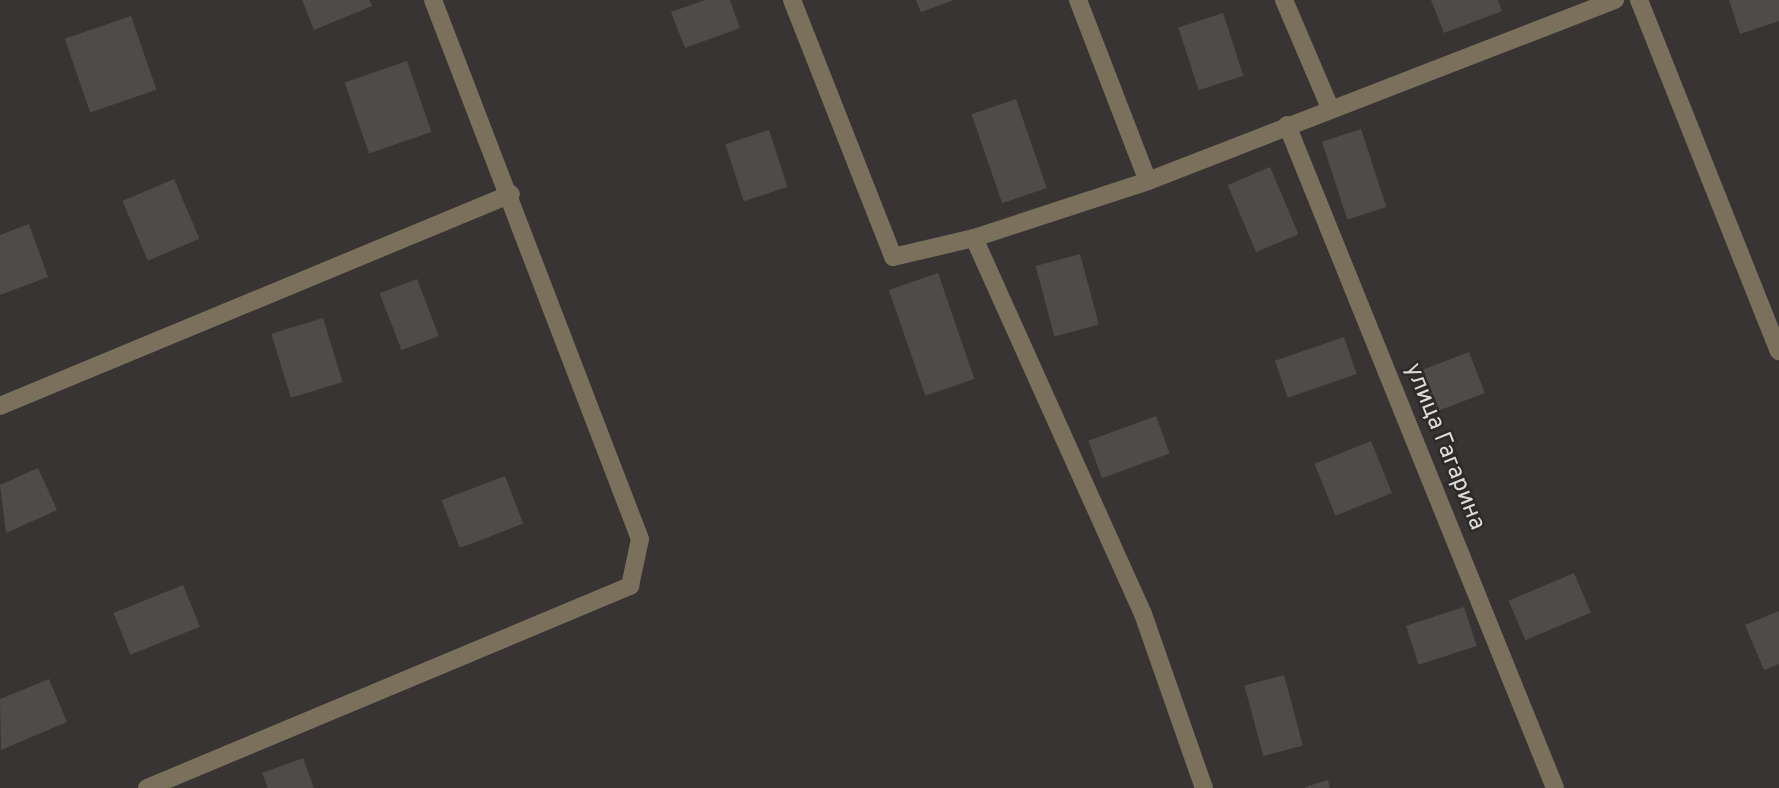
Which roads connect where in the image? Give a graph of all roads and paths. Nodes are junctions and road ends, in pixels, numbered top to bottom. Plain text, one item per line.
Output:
1 (433, 0) edge
2 (792, 0) edge
3 (1078, 0) edge
4 (1284, 0) edge
5 (1615, 0) edge
6 (1639, 0) edge
7 (1330, 108) junction
8 (1287, 125) junction
9 (1148, 181) junction
10 (512, 194) junction
11 (974, 238) junction
12 (1779, 351) edge
13 (0, 406) edge
14 (146, 788) edge
15 (1204, 788) edge
16 (1555, 788) edge

1 - 10 street
2 - 11 street
3 - 9 street
4 - 7 street
5 - 7 street
6 - 12 street
7 - 8 street
8 - 9 street
8 - 16 street, улица Гагарина
9 - 11 street
10 - 13 street
10 - 14 street
11 - 15 street

